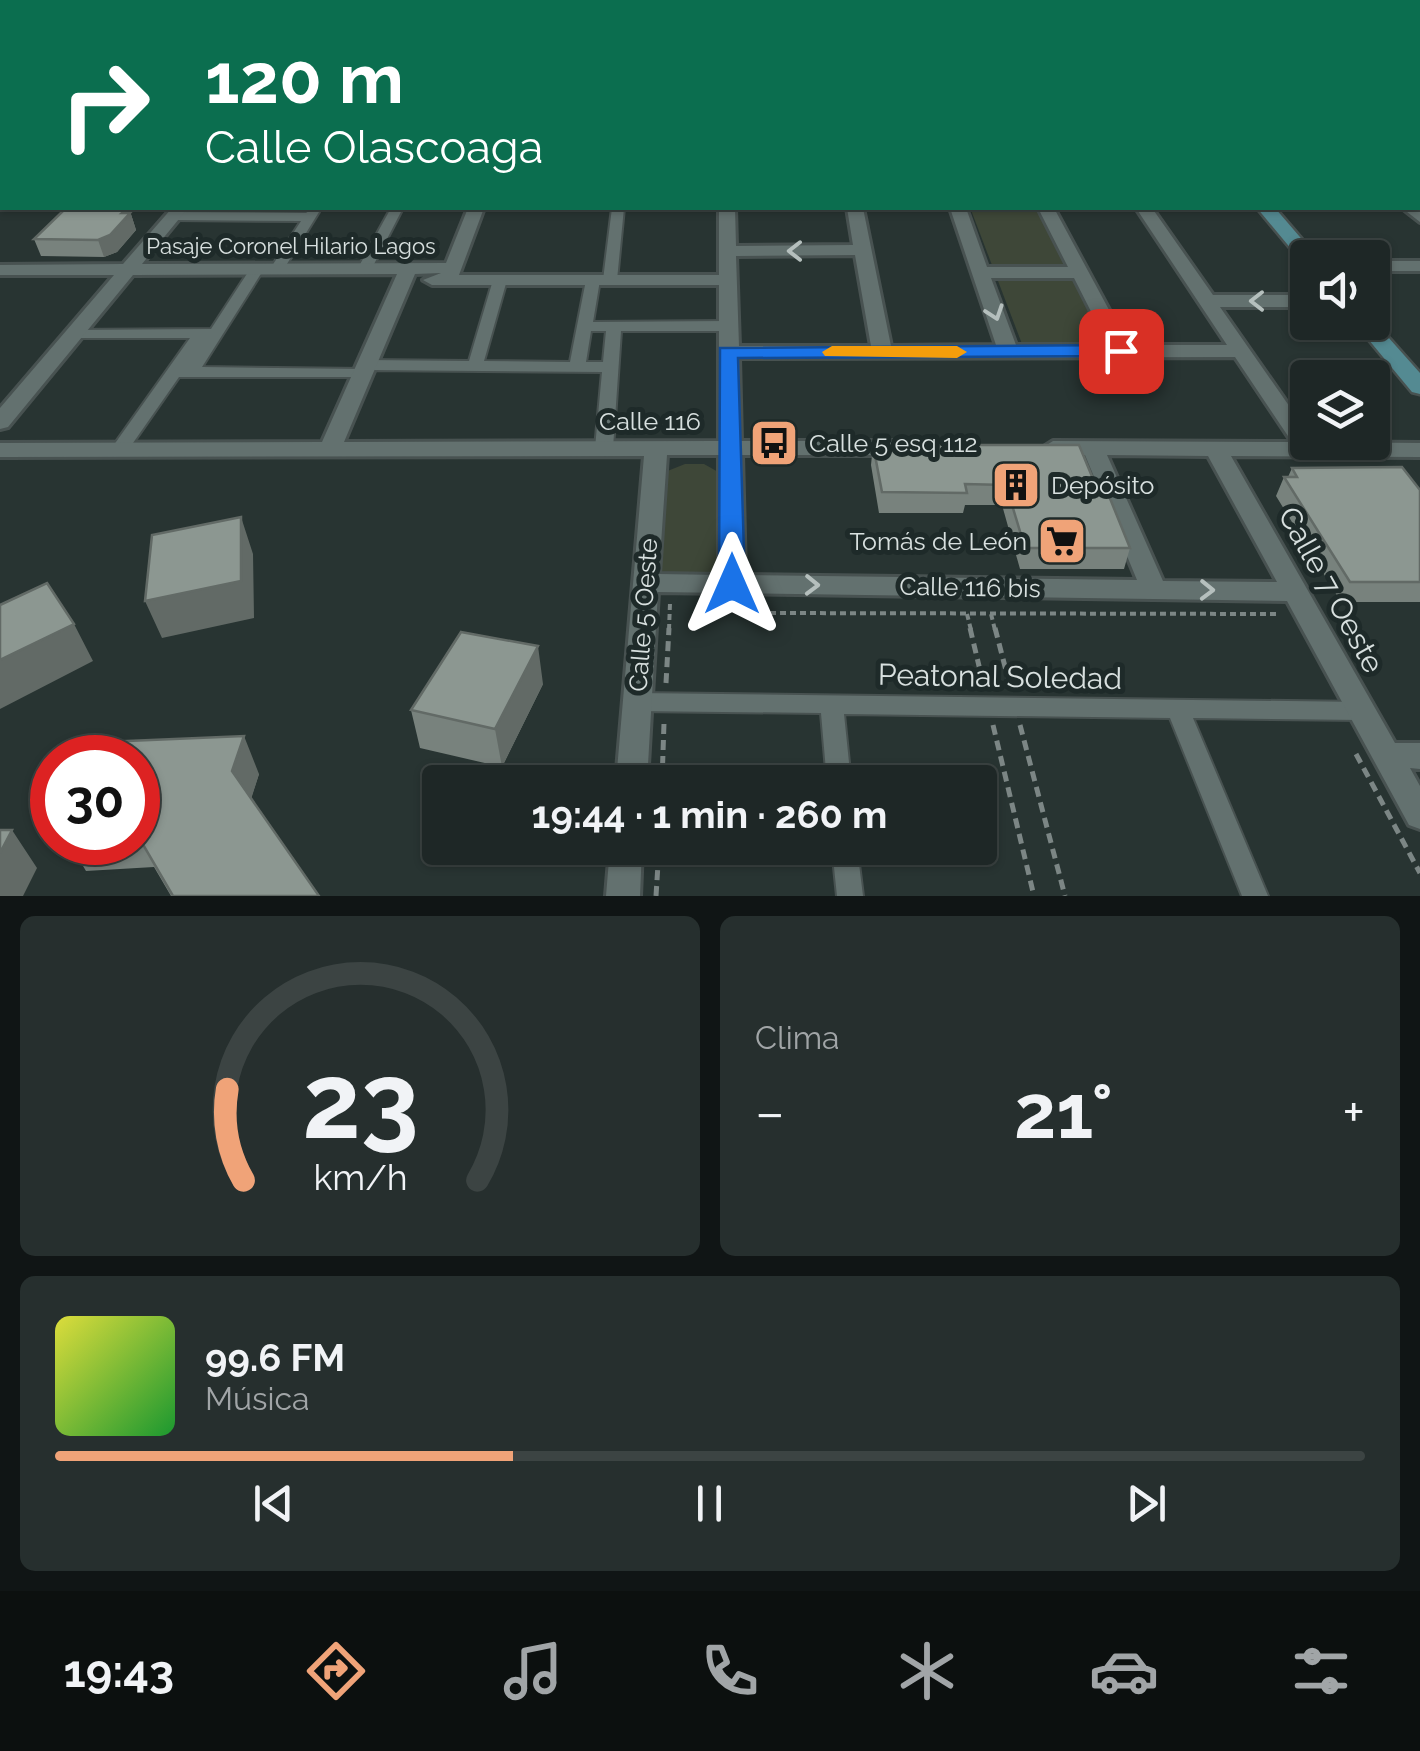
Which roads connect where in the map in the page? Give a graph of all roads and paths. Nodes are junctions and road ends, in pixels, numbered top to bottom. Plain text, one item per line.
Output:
1 (396, 210) edge
2 (475, 210) edge
3 (618, 210) edge
4 (727, 210) edge
5 (855, 210) edge
6 (959, 210) edge
7 (1047, 210) edge
8 (1145, 210) edge
9 (1268, 210) edge
10 (177, 212) edge
11 (282, 212) edge
12 (313, 212) edge
13 (1294, 240) edge
14 (863, 250) junction
15 (726, 251) junction
16 (1390, 266) edge
17 (1420, 266) edge
18 (277, 268) junction
19 (365, 268) junction
20 (130, 269) junction
21 (257, 269) junction
22 (0, 270) edge
23 (981, 272) junction
24 (1080, 273) junction
25 (406, 274) junction
26 (450, 274) junction
27 (500, 280) junction
28 (602, 280) junction
29 (726, 280) junction
30 (1290, 301) edge
31 (1207, 302) junction
32 (614, 326) junction
33 (727, 326) junction
34 (584, 327) junction
35 (75, 333) junction
36 (207, 334) junction
37 (1379, 340) edge
38 (1121, 351) junction
39 (1241, 351) junction
40 (728, 352) junction
41 (882, 352) junction
42 (1008, 352) junction
43 (475, 366) junction
44 (578, 367) junction
45 (611, 367) junction
46 (365, 369) junction
47 (182, 372) junction
48 (1420, 388) edge
49 (0, 422) edge
50 (1290, 423) edge
51 (604, 448) junction
52 (656, 448) junction
53 (730, 448) junction
54 (922, 448) edge
55 (1036, 448) edge
56 (1093, 448) junction
57 (120, 449) junction
58 (330, 449) junction
59 (0, 450) edge
60 (1216, 450) junction
61 (1290, 450) edge
62 (1390, 450) edge
63 (1420, 450) edge
64 (732, 584) junction
65 (658, 589) junction
66 (1154, 590) junction
67 (759, 595) dead end
68 (1288, 603) junction
69 (967, 614) junction
70 (991, 614) junction
71 (651, 702) junction
72 (832, 704) junction
73 (989, 706) junction
74 (1015, 707) junction
75 (1178, 709) junction
76 (1333, 711) junction
77 (1362, 711) junction
78 (1386, 755) junction
79 (1420, 756) edge
80 (635, 765) edge
81 (660, 765) edge
82 (837, 765) edge
83 (1420, 815) edge
84 (625, 865) edge
85 (657, 865) edge
86 (847, 865) edge
87 (1420, 873) edge
88 (623, 896) edge
89 (656, 896) edge
90 (850, 896) edge
91 (1034, 896) edge
92 (1065, 896) edge
93 (1256, 896) edge

1 - 19 street
2 - 26 street
3 - 28 street
4 - 15 street
5 - 14 street
6 - 23 street
7 - 24 street
8 - 31 street
9 - 13 main road
10 - 11 street
10 - 20 street
11 - 12 street
12 - 18 street
14 -> 15 street
14 - 41 street
15 - 29 street
16 - 17 street
18 - 19 street, Pasaje Coronel Hilario Lagos
18 - 21 street, Pasaje Coronel Hilario Lagos
19 - 25 street, Pasaje Coronel Hilario Lagos
20 - 21 street, Pasaje Coronel Hilario Lagos
20 - 22 street, Pasaje Coronel Hilario Lagos
20 - 35 street
21 - 36 street
23 - 24 street
23 -> 42 street
24 - 38 street
25 - 26 street, Pasaje Coronel Hilario Lagos
25 - 46 street
26 - 27 street, Pasaje Coronel Hilario Lagos
27 - 28 street, Pasaje Coronel Hilario Lagos
27 - 43 street
28 - 29 street, Pasaje Coronel Hilario Lagos
28 - 34 street
29 - 33 street
30 -> 31 street
31 - 39 street
32 - 33 street
32 - 34 street
32 - 45 street
33 - 40 street
34 - 44 street
35 - 36 street
35 - 49 street
36 - 47 street
37 - 48 main road
38 - 39 street
38 - 42 street
39 - 50 street
40 - 41 street
40 - 53 street
41 - 42 street
43 - 44 street
43 - 46 street
44 - 45 street
45 - 51 street
46 - 47 street
46 - 58 street
47 - 57 street
51 - 52 street, Calle 116
51 - 58 street, Calle 116
52 - 53 street, Calle 116
52 - 65 street, Calle 5 Oeste
53 - 54 street, Calle 116
53 - 64 street
55 - 56 street
56 - 60 street
56 - 66 street
57 - 58 street, Calle 116
57 - 59 street, Calle 116
60 - 61 street
60 - 68 street, Calle 7 Oeste
62 - 63 street
64 - 65 street, Calle 116 bis
64 -> 66 street, Calle 116 bis
65 - 71 street, Calle 5 Oeste
65 - 71 path
66 -> 68 street, Calle 116 bis
67 - 69 path
68 - 70 path
68 - 77 street, Calle 7 Oeste
69 - 70 path
69 - 73 path
70 - 74 path
71 - 72 street, Peatonal Soledad
71 - 80 street, Calle 5 Oeste
71 - 81 path
72 - 73 street, Peatonal Soledad
72 - 82 street
73 - 74 street, Peatonal Soledad
73 - 91 path
74 - 75 street, Peatonal Soledad
74 - 92 path
75 - 76 street, Peatonal Soledad
75 - 93 street
76 - 77 street, Peatonal Soledad
76 - 87 path
77 - 78 street, Calle 7 Oeste
78 - 79 street
78 - 83 street, Calle 7 Oeste
84 - 88 street
85 - 89 path
86 - 90 street

